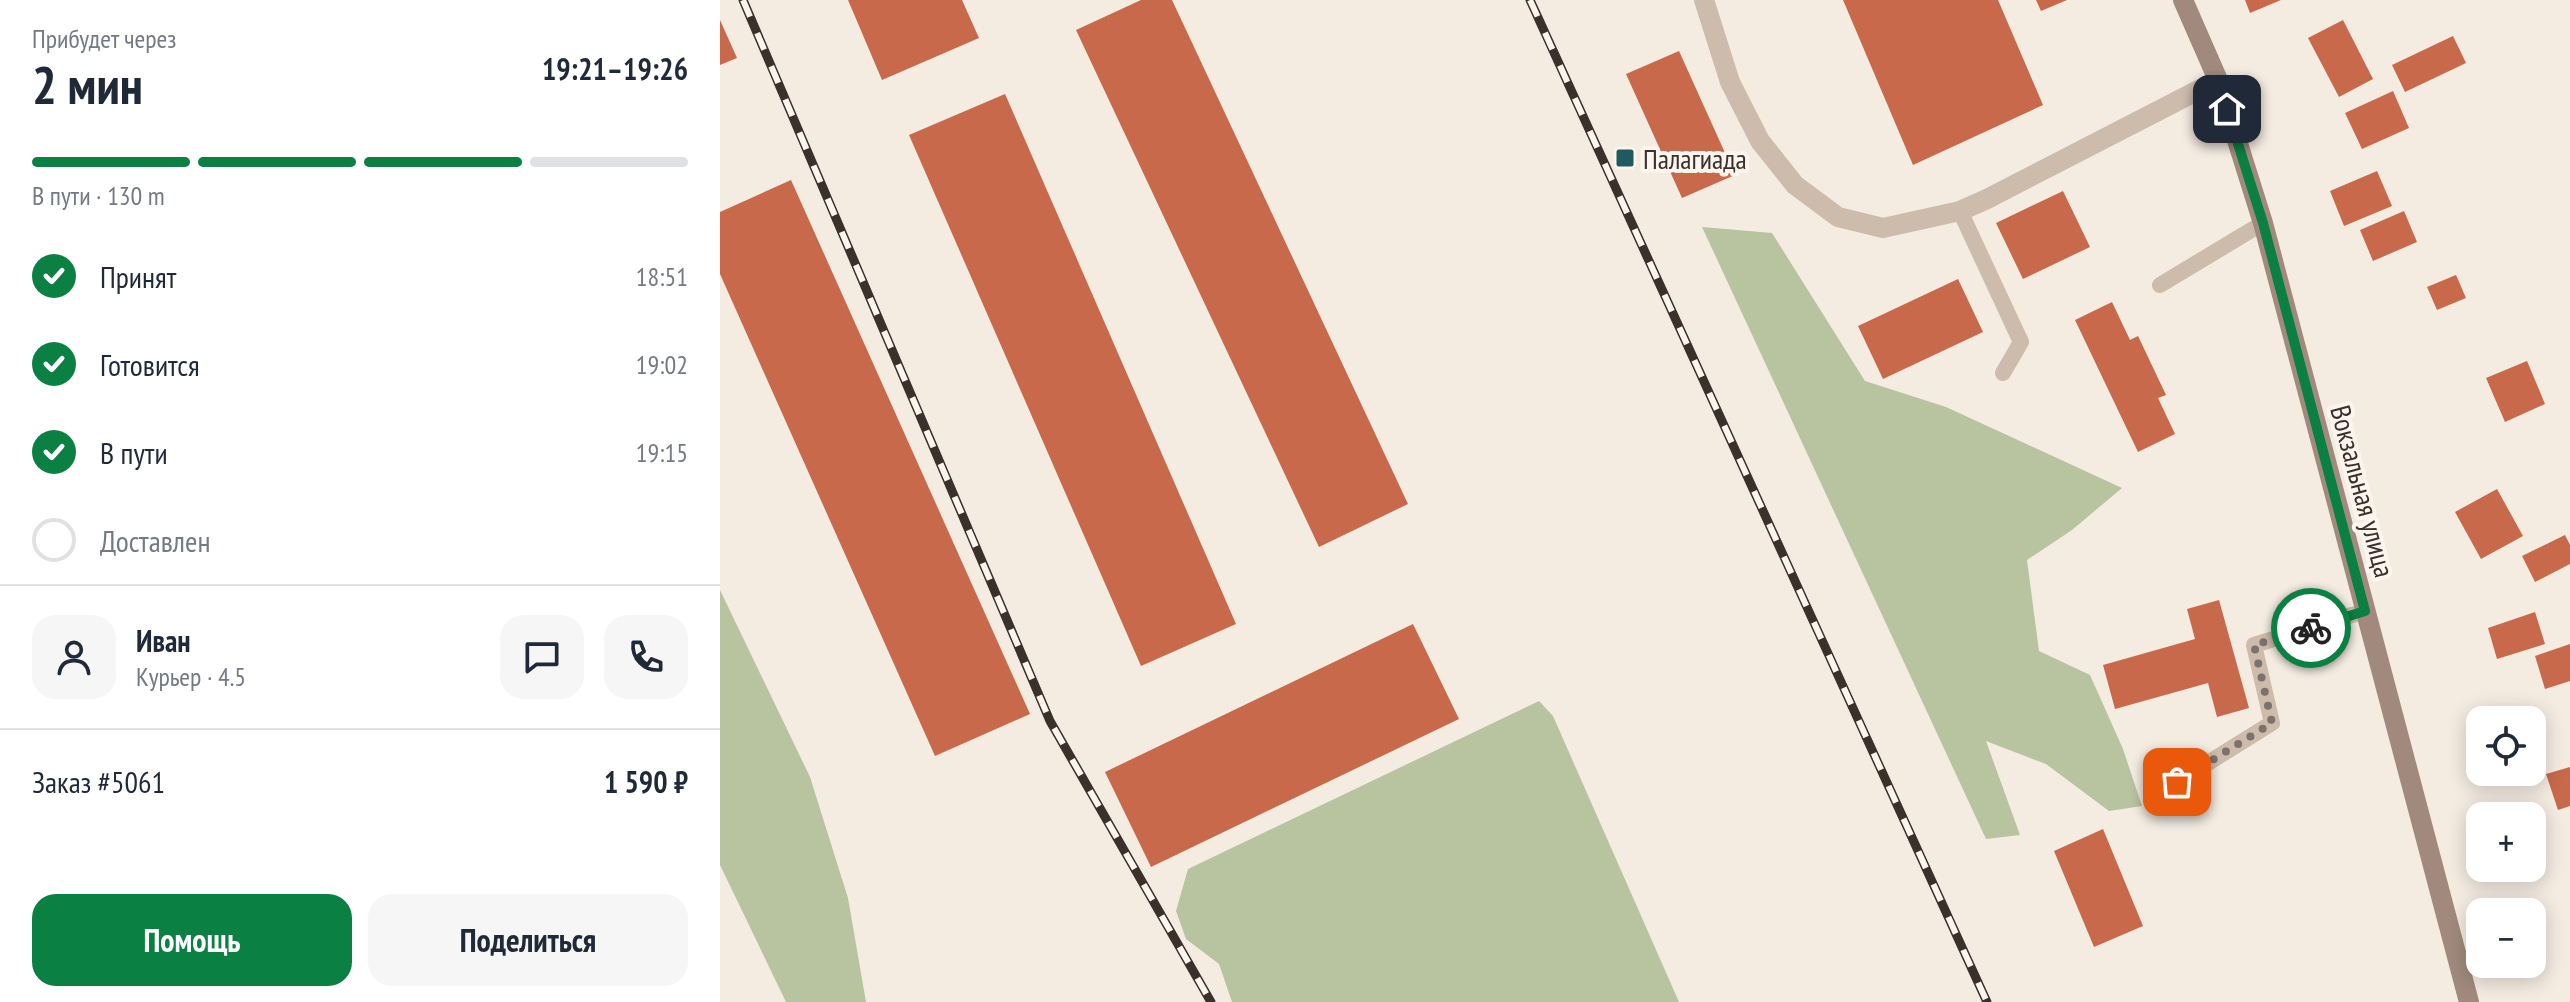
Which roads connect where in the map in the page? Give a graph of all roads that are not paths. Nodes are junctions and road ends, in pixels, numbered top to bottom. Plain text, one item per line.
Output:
1 (1704, 0) edge
2 (2183, 0) edge
3 (2218, 80) junction
4 (1960, 211) junction
5 (2263, 223) junction
6 (2160, 285) dead end
7 (2003, 373) dead end
8 (2365, 611) junction
9 (2155, 796) dead end
10 (2469, 1002) edge

1 - 4 street
2 - 3 main road, Вокзальная улица
3 - 4 street
3 - 5 main road, Вокзальная улица
4 - 7 lane
5 - 6 lane
5 - 8 main road, Вокзальная улица
8 - 9 lane
8 - 10 main road, Вокзальная улица

